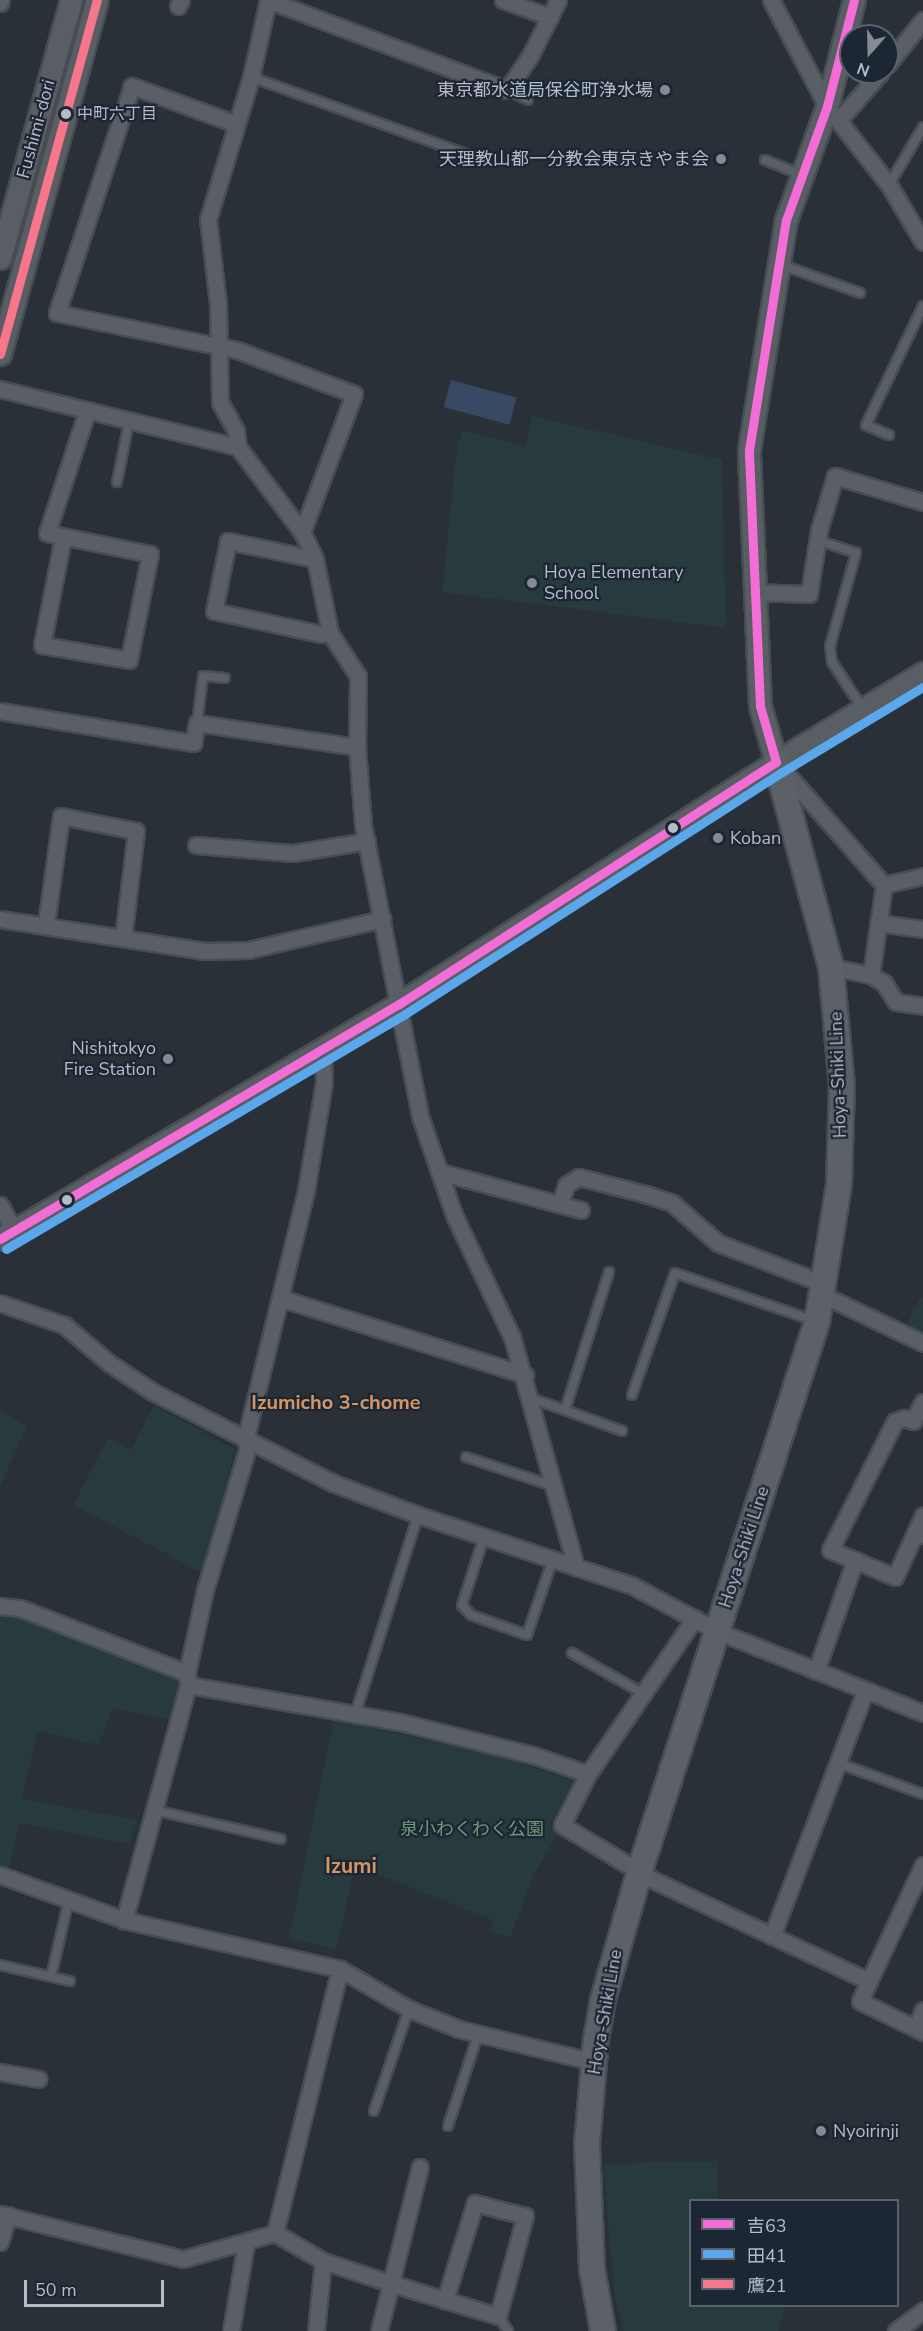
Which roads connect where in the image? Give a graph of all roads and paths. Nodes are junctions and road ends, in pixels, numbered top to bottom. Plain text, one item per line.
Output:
1 (71, 0) edge
2 (97, 0) edge
3 (268, 0) edge
4 (502, 0) edge
5 (558, 0) edge
6 (771, 0) edge
7 (854, 0) edge
8 (550, 17) junction
9 (923, 20) edge
10 (899, 49) edge
11 (251, 77) junction
12 (866, 84) edge
13 (507, 90) junction
14 (528, 100) dead end
15 (833, 113) junction
16 (236, 124) junction
17 (923, 127) edge
18 (474, 157) dead end
19 (765, 160) dead end
20 (801, 174) junction
21 (889, 185) junction
22 (923, 242) edge
23 (0, 258) edge
24 (780, 264) junction
25 (860, 293) dead end
26 (923, 306) edge
27 (219, 348) junction
28 (0, 354) edge
29 (0, 389) edge
30 (87, 411) junction
31 (129, 422) junction
32 (889, 435) dead end
33 (238, 447) junction
34 (117, 482) dead end
35 (923, 502) edge
36 (302, 532) junction
37 (63, 537) junction
38 (820, 541) junction
39 (315, 559) junction
40 (752, 592) junction
41 (330, 633) junction
42 (923, 673) edge
43 (225, 678) dead end
44 (864, 710) junction
45 (0, 711) edge
46 (197, 723) junction
47 (357, 747) junction
48 (776, 762) junction
49 (367, 841) junction
50 (196, 845) dead end
51 (923, 876) edge
52 (884, 885) junction
53 (0, 919) edge
54 (382, 919) junction
55 (879, 923) junction
56 (46, 924) junction
57 (923, 929) edge
58 (123, 938) junction
59 (831, 967) junction
60 (871, 975) junction
61 (399, 1004) junction
62 (923, 1006) edge
63 (323, 1048) junction
64 (440, 1172) junction
65 (560, 1204) junction
66 (0, 1205) edge
67 (581, 1210) dead end
68 (7, 1234) edge
69 (609, 1272) dead end
70 (824, 1289) junction
71 (280, 1298) junction
72 (0, 1303) edge
73 (817, 1322) junction
74 (923, 1343) edge
75 (525, 1375) junction
76 (632, 1395) dead end
77 (530, 1398) junction
78 (923, 1402) edge
79 (565, 1410) junction
80 (918, 1423) edge
81 (622, 1431) dead end
82 (247, 1442) junction
83 (466, 1457) dead end
84 (555, 1487) junction
85 (418, 1515) junction
86 (923, 1515) edge
87 (919, 1533) edge
88 (484, 1537) junction
89 (553, 1559) junction
90 (855, 1560) junction
91 (576, 1567) junction
92 (0, 1606) edge
93 (695, 1618) junction
94 (717, 1631) junction
95 (572, 1653) dead end
96 (816, 1671) junction
97 (187, 1679) junction
98 (866, 1691) junction
99 (644, 1694) junction
100 (923, 1713) edge
101 (355, 1715) junction
102 (838, 1763) junction
103 (588, 1774) junction
104 (923, 1794) edge
105 (154, 1810) junction
106 (281, 1839) dead end
107 (923, 1865) edge
108 (640, 1870) junction
109 (0, 1875) edge
110 (69, 1898) junction
111 (124, 1920) junction
112 (772, 1936) junction
113 (0, 1965) edge
114 (340, 1969) junction
115 (51, 1977) junction
116 (869, 1981) junction
117 (70, 1982) dead end
118 (409, 2008) junction
119 (923, 2010) edge
120 (919, 2030) edge
121 (478, 2035) junction
122 (594, 2062) junction
123 (0, 2072) edge
124 (38, 2079) dead end
125 (374, 2111) dead end
126 (448, 2126) dead end
127 (420, 2167) dead end
128 (4, 2215) edge
129 (275, 2233) junction
130 (0, 2242) edge
131 (246, 2242) junction
132 (323, 2261) junction
133 (390, 2283) junction
134 (445, 2300) junction
135 (923, 2311) edge
136 (498, 2316) junction
137 (231, 2331) edge
138 (316, 2331) edge
139 (379, 2331) edge
140 (508, 2331) edge
141 (603, 2331) edge
142 (896, 2331) edge

1 - 23 main road, Fushimi-dori
2 - 28 main road, Fushimi-dori
3 - 11 street
3 - 13 street
4 - 8 street
5 - 8 street
6 - 15 street
7 - 15 main road
8 - 13 street
9 - 10 street
11 - 16 street
11 - 18 lane
12 - 15 street
13 - 14 lane
15 - 20 main road
15 - 21 street
16 - 27 street
16 - 27 street
17 - 21 lane
19 - 20 lane
20 - 24 main road
21 - 22 street
24 - 25 lane
24 - 40 main road
26 - 32 lane
27 - 33 street
27 - 36 street
29 - 30 street
30 - 31 street
30 - 37 street
31 - 33 street
31 - 34 lane
33 - 36 street
35 - 38 street
36 - 39 street
37 - 37 street
38 - 40 street
38 - 44 lane
39 - 41 street
39 - 41 street
40 - 48 main road
41 - 47 street
42 - 44 main road
43 - 46 lane
44 - 48 main road
45 - 46 street
46 - 47 street
47 - 49 street
48 - 52 street
48 - 59 main road, Hoya-Shiki Line
48 - 61 main road
49 - 50 street
49 - 54 street
51 - 52 street
52 - 55 street
53 - 56 street
54 - 58 street
54 - 61 street
55 - 57 street
55 - 60 street
56 - 58 street
56 - 58 street
59 - 60 street
59 - 70 main road, Hoya-Shiki Line
60 - 62 street
61 - 63 main road
61 - 64 street
63 - 68 main road
63 - 71 street
64 - 65 street
64 - 75 street
65 - 67 street
65 - 70 street
66 - 68 street
69 - 79 lane
70 - 73 main road, Hoya-Shiki Line
70 - 74 street
71 - 75 street
71 - 82 street
72 - 82 street
73 - 76 lane
73 - 94 main road, Hoya-Shiki Line
75 - 77 street
77 - 79 lane
77 - 84 street
78 - 80 street
79 - 81 lane
80 - 90 street
82 - 85 street
82 - 97 street
83 - 84 lane
84 - 91 street
85 - 88 street
85 - 101 lane
86 - 87 street
87 - 90 street
88 - 89 street
88 - 89 lane
89 - 91 street
90 - 96 street
91 - 93 street
92 - 97 street
93 - 94 street
93 - 99 street
94 - 96 street
94 - 108 main road, Hoya-Shiki Line
95 - 99 lane
96 - 98 street
97 - 101 street
97 - 105 street
98 - 100 street
98 - 102 street
99 - 103 street
101 - 103 street
102 - 104 lane
102 - 112 street
103 - 108 street
105 - 106 lane
105 - 111 street
107 - 116 street
108 - 112 street
108 - 122 main road, Hoya-Shiki Line
109 - 110 street
110 - 111 street
110 - 115 lane
111 - 114 street
112 - 116 street
113 - 115 lane
114 - 118 street
114 - 129 street
115 - 117 lane
116 - 120 street
118 - 121 street
118 - 125 lane
119 - 120 street
121 - 122 street
121 - 126 lane
122 - 141 main road, Hoya-Shiki Line
123 - 124 street
127 - 133 street
128 - 130 street
128 - 131 street
129 - 131 street
129 - 132 street
131 - 137 street
132 - 133 street
132 - 138 street
133 - 134 street
133 - 139 street
134 - 136 street
134 - 136 street
135 - 142 street
136 - 140 lane

